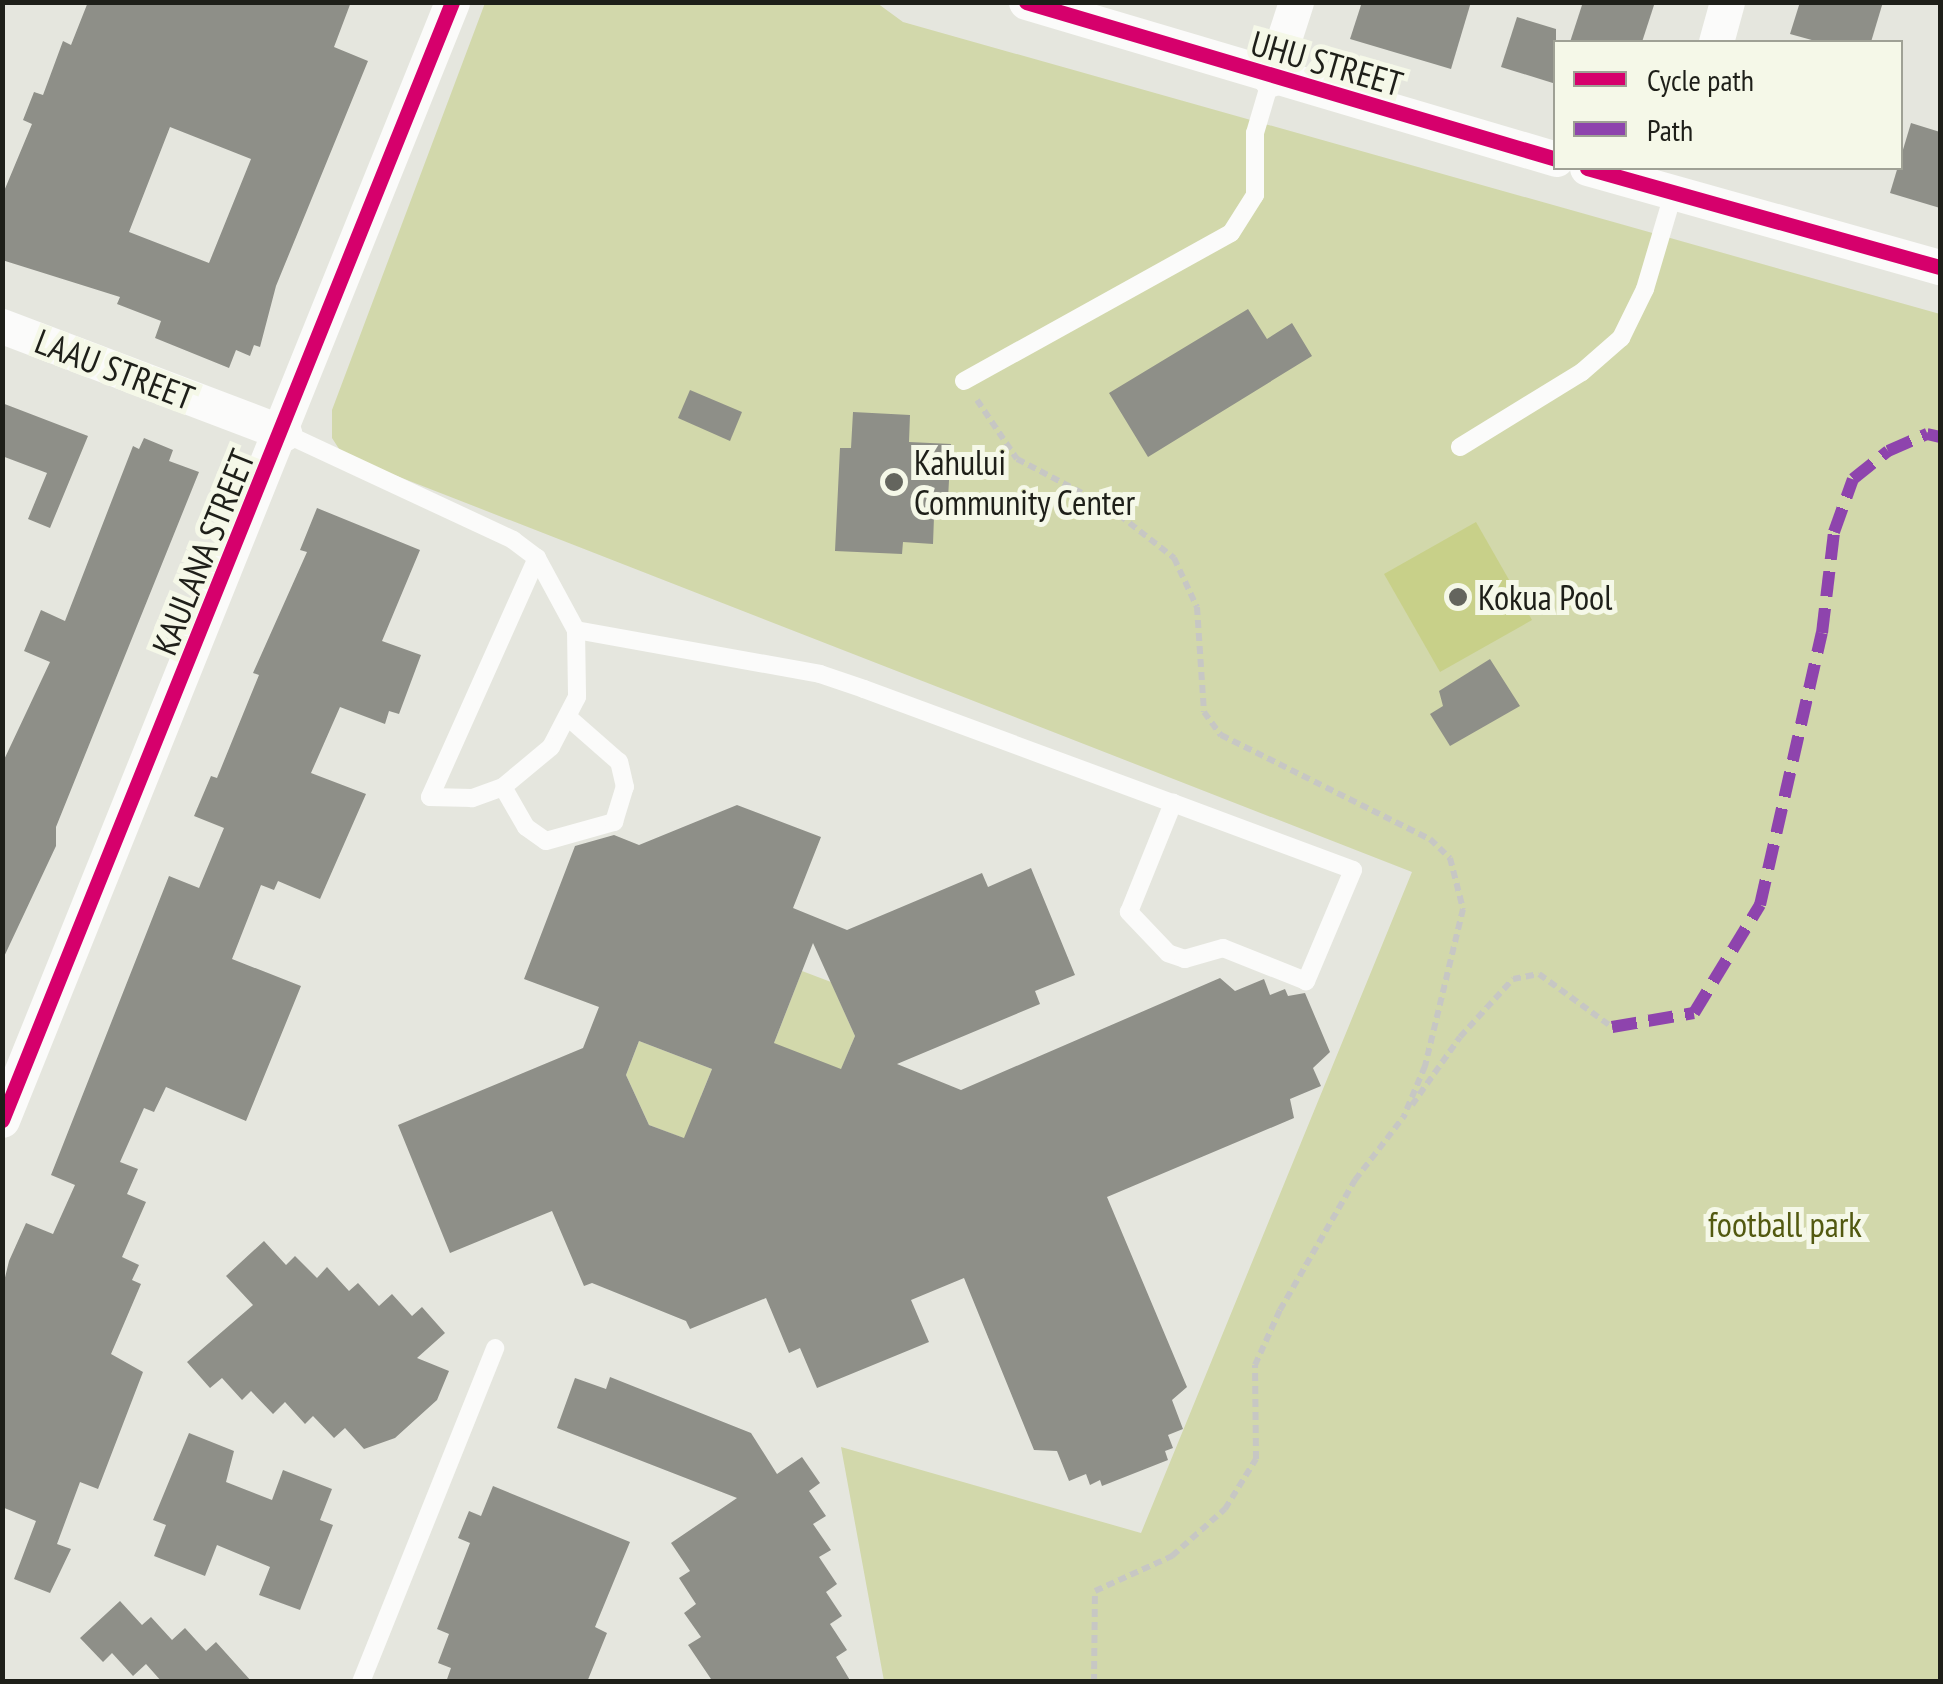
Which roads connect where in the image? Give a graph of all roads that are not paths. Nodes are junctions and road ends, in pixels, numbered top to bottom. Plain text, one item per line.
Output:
1 (452, 2) edge
2 (1026, 2) edge
3 (1296, 2) edge
4 (1727, 2) edge
5 (1717, 40) edge
6 (1271, 79) junction
7 (1553, 157) edge
8 (1603, 170) edge
9 (1677, 180) edge
10 (1940, 267) edge
11 (2, 326) edge
12 (964, 380) road end
13 (284, 433) junction
14 (1460, 447) dead end
15 (537, 558) junction
16 (576, 630) junction
17 (571, 720) junction
18 (503, 787) junction
19 (1173, 803) junction
20 (2, 1120) edge
21 (495, 1348) dead end
22 (360, 1682) edge

1 - 13 street, KAULANA STREET
2 - 6 street, UHU STREET
3 - 6 street
4 - 5 street
6 - 7 street, UHU STREET
6 - 12 lane
8 - 9 street
9 - 10 street
9 - 14 lane
11 - 13 street, LAAU STREET
13 - 15 lane
13 - 20 street, KAULANA STREET
15 - 16 lane
15 - 18 lane
16 - 17 lane
16 - 19 lane
17 - 18 lane
17 - 18 lane
19 - 19 lane
21 - 22 lane

